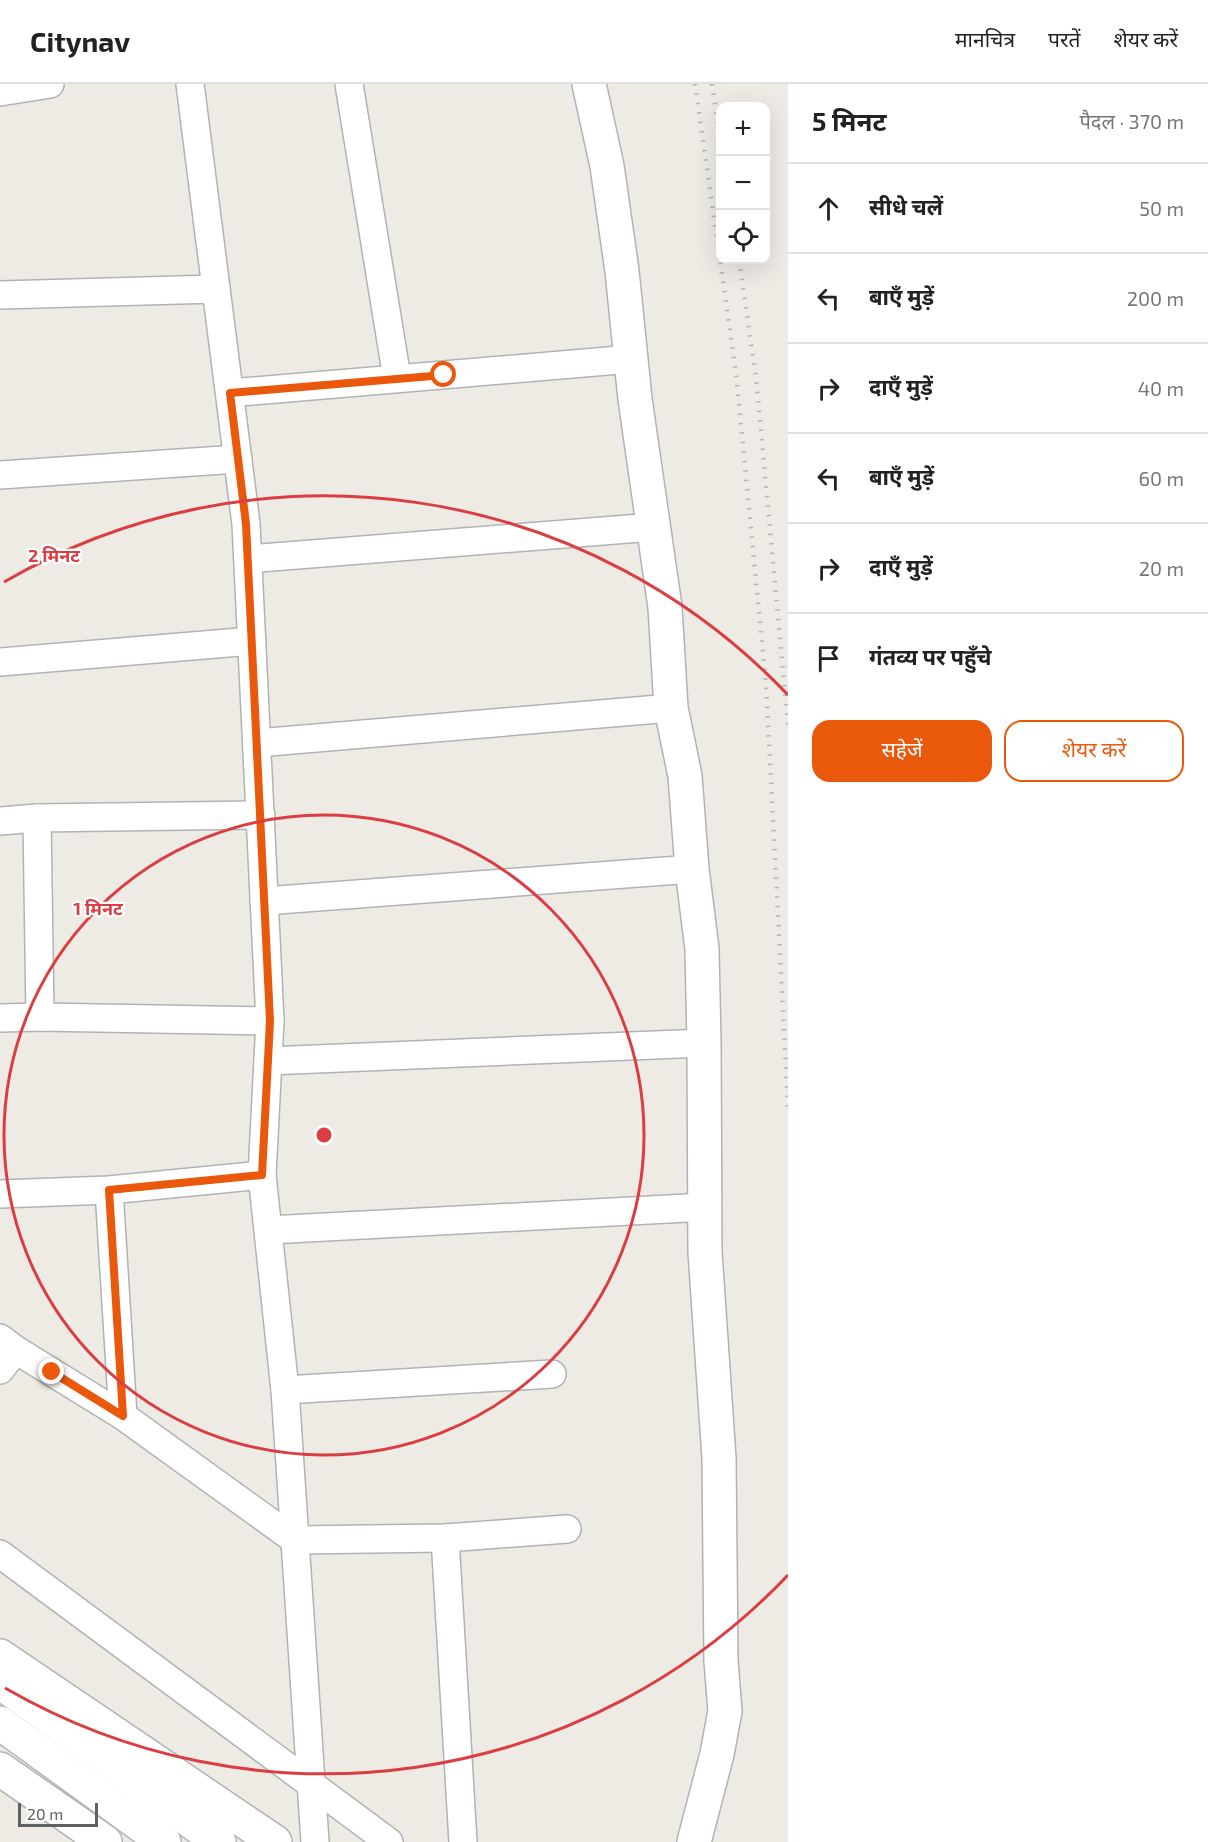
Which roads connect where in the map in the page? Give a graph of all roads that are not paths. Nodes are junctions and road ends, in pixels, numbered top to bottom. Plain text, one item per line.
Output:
1 (50, 84) edge
2 (190, 84) edge
3 (349, 84) edge
4 (588, 84) edge
5 (7, 89) edge
6 (216, 289) junction
7 (0, 295) edge
8 (631, 359) junction
9 (397, 378) junction
10 (230, 393) junction
11 (238, 459) junction
12 (0, 475) edge
13 (653, 527) junction
14 (248, 559) junction
15 (252, 641) junction
16 (0, 662) edge
17 (671, 708) junction
18 (257, 743) junction
19 (261, 815) junction
20 (37, 818) junction
21 (0, 821) edge
22 (692, 869) junction
23 (264, 901) junction
24 (40, 1017) junction
25 (0, 1018) edge
26 (270, 1021) junction
27 (704, 1043) junction
28 (268, 1060) junction
29 (262, 1175) junction
30 (109, 1190) junction
31 (0, 1194) edge
32 (706, 1207) junction
33 (269, 1230) junction
34 (5, 1352) edge
35 (552, 1374) dead end
36 (285, 1390) junction
37 (123, 1416) junction
38 (567, 1529) dead end
39 (445, 1538) junction
40 (295, 1540) junction
41 (0, 1554) edge
42 (0, 1656) edge
43 (0, 1682) edge
44 (0, 1723) edge
45 (0, 1769) edge
46 (310, 1783) junction
47 (105, 1842) edge
48 (164, 1842) edge
49 (219, 1842) edge
50 (275, 1842) edge
51 (315, 1842) edge
52 (389, 1842) edge
53 (463, 1842) edge
54 (694, 1842) edge

1 - 5 street
2 - 6 street
3 - 9 street
4 - 8 street
6 - 7 street
6 - 10 street
8 - 9 street
8 - 13 street
9 - 10 street
10 - 11 street
11 - 12 street
11 - 14 street
13 - 14 street
13 - 17 street
14 - 15 street
15 - 16 street
15 - 18 street
17 - 18 street
17 - 22 street
18 - 19 street
19 - 20 street
19 - 23 street
20 - 21 street
20 - 24 street
22 - 23 street
22 - 27 street
23 - 26 street
24 - 25 street
24 - 26 street
26 - 28 street
27 - 28 street
27 - 32 street
28 - 29 street
29 - 30 street
29 - 33 street
30 - 31 street
30 - 37 street
32 - 33 street
32 - 54 street
33 - 36 street
34 - 37 street
35 - 36 street
36 - 40 street
37 - 40 street
38 - 39 street
39 - 40 street
39 - 53 street
40 - 46 street
41 - 46 street
42 - 50 street
43 - 49 street
44 - 48 street
45 - 47 street
46 - 51 street
46 - 52 street

